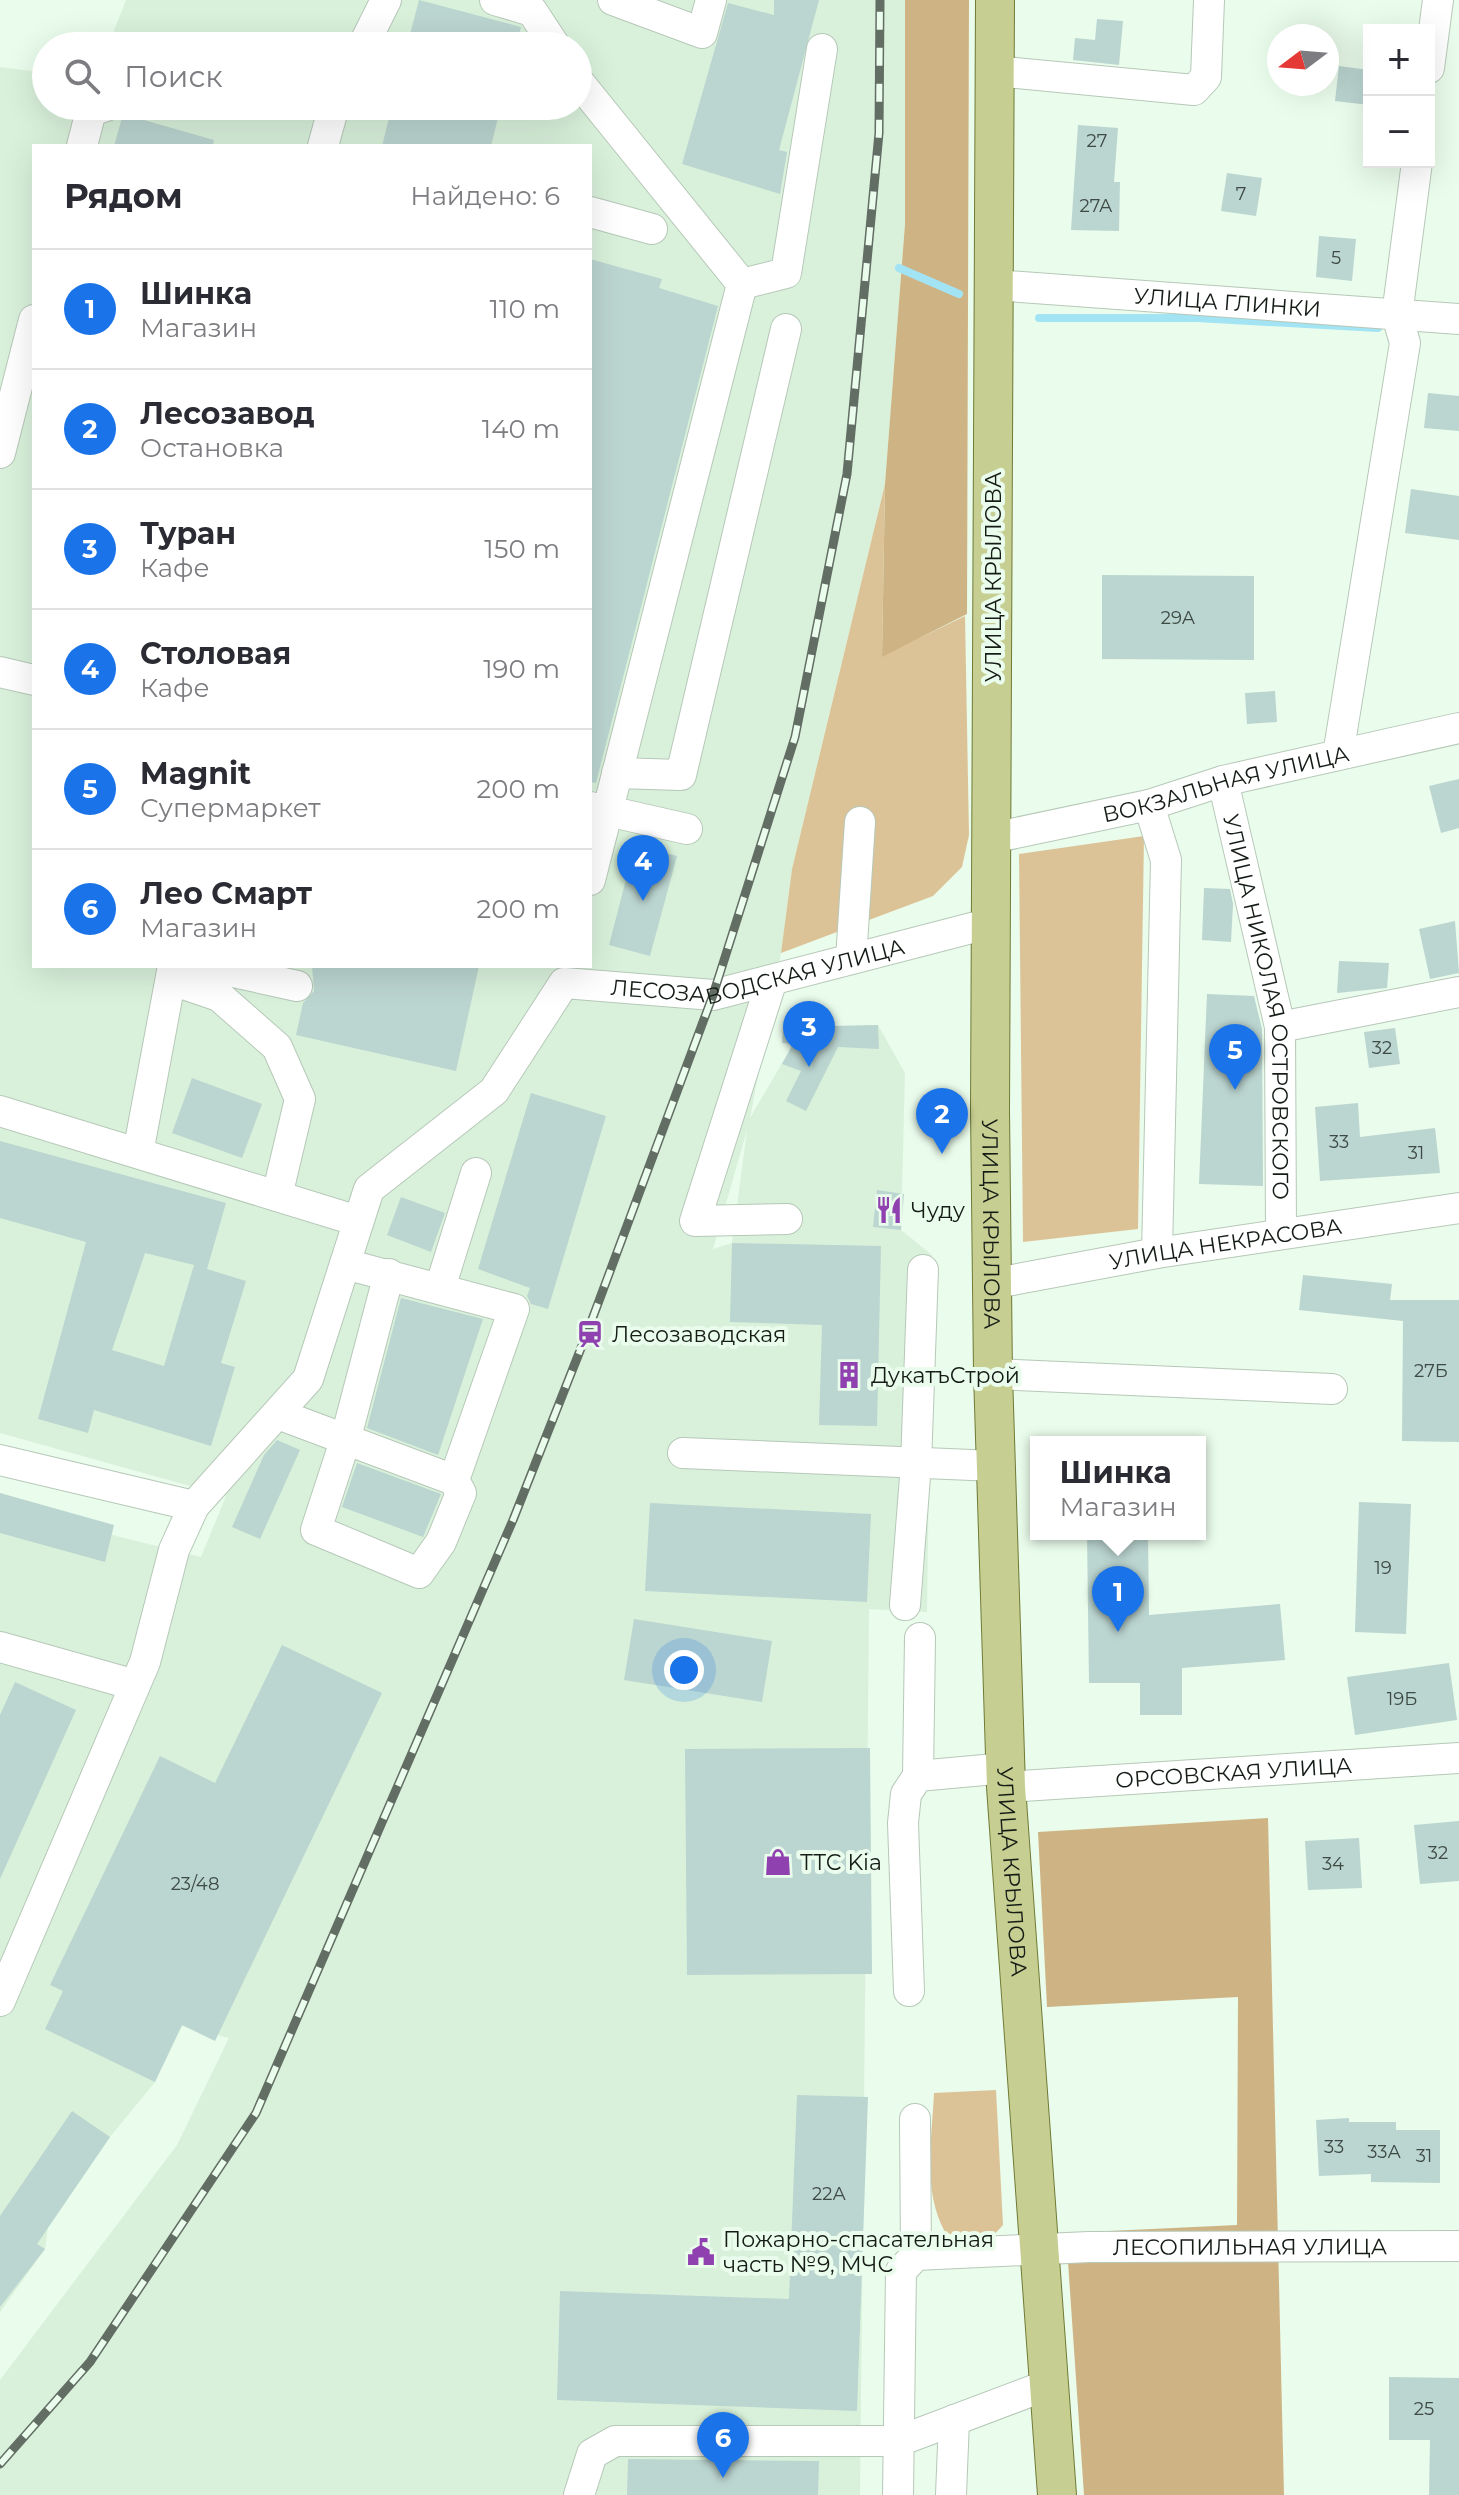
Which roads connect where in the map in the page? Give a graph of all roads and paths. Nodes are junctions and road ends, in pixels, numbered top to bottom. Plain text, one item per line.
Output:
1 (386, 0) edge
2 (495, 0) edge
3 (613, 0) edge
4 (711, 0) edge
5 (995, 0) edge
6 (1209, 0) edge
7 (1459, 2) edge
8 (535, 6) edge
9 (1436, 11) edge
10 (370, 32) edge
11 (548, 32) edge
12 (822, 49) dead end
13 (995, 71) junction
14 (592, 98) edge
15 (89, 120) edge
16 (330, 120) edge
17 (83, 144) edge
18 (324, 144) edge
19 (1416, 168) edge
20 (592, 213) edge
21 (652, 229) dead end
22 (742, 284) junction
23 (994, 285) junction
24 (1397, 315) junction
25 (1459, 319) edge
26 (32, 328) edge
27 (786, 329) dead end
28 (0, 453) edge
29 (0, 672) edge
30 (32, 680) edge
31 (1459, 728) edge
32 (1338, 755) junction
33 (617, 773) junction
34 (1223, 781) junction
35 (1149, 805) junction
36 (599, 809) edge
37 (860, 822) dead end
38 (687, 829) dead end
39 (992, 838) junction
40 (592, 864) edge
41 (991, 923) junction
42 (851, 959) junction
43 (215, 968) edge
44 (176, 971) edge
45 (566, 974) edge
46 (772, 980) junction
47 (297, 986) dead end
48 (1459, 992) edge
49 (1280, 1027) junction
50 (0, 1111) edge
51 (138, 1153) junction
52 (476, 1173) dead end
53 (277, 1196) junction
54 (1459, 1208) edge
55 (787, 1219) dead end
56 (358, 1221) junction
57 (1281, 1234) junction
58 (1157, 1253) junction
59 (345, 1264) junction
60 (923, 1270) dead end
61 (389, 1274) junction
62 (991, 1284) junction
63 (440, 1288) junction
64 (993, 1374) junction
65 (1332, 1389) dead end
66 (278, 1414) junction
67 (345, 1441) junction
68 (683, 1453) dead end
69 (0, 1460) edge
70 (916, 1464) junction
71 (996, 1466) junction
72 (454, 1480) junction
73 (194, 1506) junction
74 (905, 1605) dead end
75 (920, 1638) dead end
76 (0, 1647) edge
77 (135, 1685) junction
78 (1459, 1758) edge
79 (918, 1776) junction
80 (1006, 1777) junction
81 (2, 1989) edge
82 (909, 1991) dead end
83 (915, 2119) dead end
84 (1459, 2246) edge
85 (1041, 2249) junction
86 (916, 2255) junction
87 (1050, 2384) junction
88 (954, 2420) junction
89 (899, 2441) junction
90 (579, 2495) edge
91 (898, 2495) edge
92 (951, 2495) edge
93 (1057, 2495) edge

1 - 10 street
2 - 8 street
3 - 4 street
5 - 13 main road, УЛИЦА КРЫЛОВА
6 - 13 street
7 - 9 street
8 - 11 street
12 - 22 street
13 - 23 main road, УЛИЦА КРЫЛОВА
14 - 22 street
15 - 17 street
16 - 18 street
19 - 24 street
20 - 21 street
22 - 33 street
23 - 24 street, УЛИЦА ГЛИНКИ
23 - 39 main road, УЛИЦА КРЫЛОВА
24 - 25 street, УЛИЦА ГЛИНКИ
24 - 32 street
26 - 28 street
27 - 33 street
29 - 30 street
31 - 32 street, ВОКЗАЛЬНАЯ УЛИЦА
32 - 34 street, ВОКЗАЛЬНАЯ УЛИЦА
33 - 36 street
34 - 35 street, ВОКЗАЛЬНАЯ УЛИЦА
34 - 49 street, УЛИЦА НИКОЛАЯ ОСТРОВСКОГО
35 - 39 street, ВОКЗАЛЬНАЯ УЛИЦА
35 - 58 street
36 - 38 street
36 - 40 street
37 - 42 street
39 - 41 main road, УЛИЦА КРЫЛОВА
41 - 42 street, ЛЕСОЗАВОДСКАЯ УЛИЦА
41 - 62 main road, УЛИЦА КРЫЛОВА
42 - 46 street, ЛЕСОЗАВОДСКАЯ УЛИЦА
43 - 47 street
44 - 51 street
44 - 53 street
45 - 46 street, ЛЕСОЗАВОДСКАЯ УЛИЦА
45 - 56 street, ЛЕСОЗАВОДСКАЯ УЛИЦА
46 - 55 street
48 - 49 street
49 - 57 street, УЛИЦА НИКОЛАЯ ОСТРОВСКОГО
50 - 51 street
51 - 53 street
52 - 63 street
53 - 56 street
54 - 57 street, УЛИЦА НЕКРАСОВА
56 - 59 street, ЛЕСОЗАВОДСКАЯ УЛИЦА
57 - 58 street, УЛИЦА НЕКРАСОВА
58 - 62 street, УЛИЦА НЕКРАСОВА
59 - 61 street
59 - 66 street, ЛЕСОЗАВОДСКАЯ УЛИЦА
60 - 70 street
61 - 63 street
61 - 67 street
62 - 64 main road, УЛИЦА КРЫЛОВА
63 - 72 street
64 - 65 street
64 - 71 main road, УЛИЦА КРЫЛОВА
66 - 67 street
66 - 73 street, ЛЕСОЗАВОДСКАЯ УЛИЦА
67 - 72 street
67 - 72 street
68 - 70 street
69 - 73 street
70 - 71 street
70 - 74 street
71 - 80 main road, УЛИЦА КРЫЛОВА
73 - 77 street, ЛЕСОЗАВОДСКАЯ УЛИЦА
75 - 79 street
76 - 77 street
77 - 81 street, ЛЕСОЗАВОДСКАЯ УЛИЦА
78 - 80 street, ОРСОВСКАЯ УЛИЦА
79 - 80 street, ОРСОВСКАЯ УЛИЦА
79 - 82 street
80 - 85 main road, УЛИЦА КРЫЛОВА
83 - 86 street
84 - 85 street, ЛЕСОПИЛЬНАЯ УЛИЦА
85 - 86 street, ЛЕСОПИЛЬНАЯ УЛИЦА
85 - 87 main road, УЛИЦА КРЫЛОВА
86 - 89 street
87 - 88 street
87 - 93 main road, УЛИЦА КРЫЛОВА
88 - 89 street
88 - 92 street
89 - 90 street
89 - 91 street

